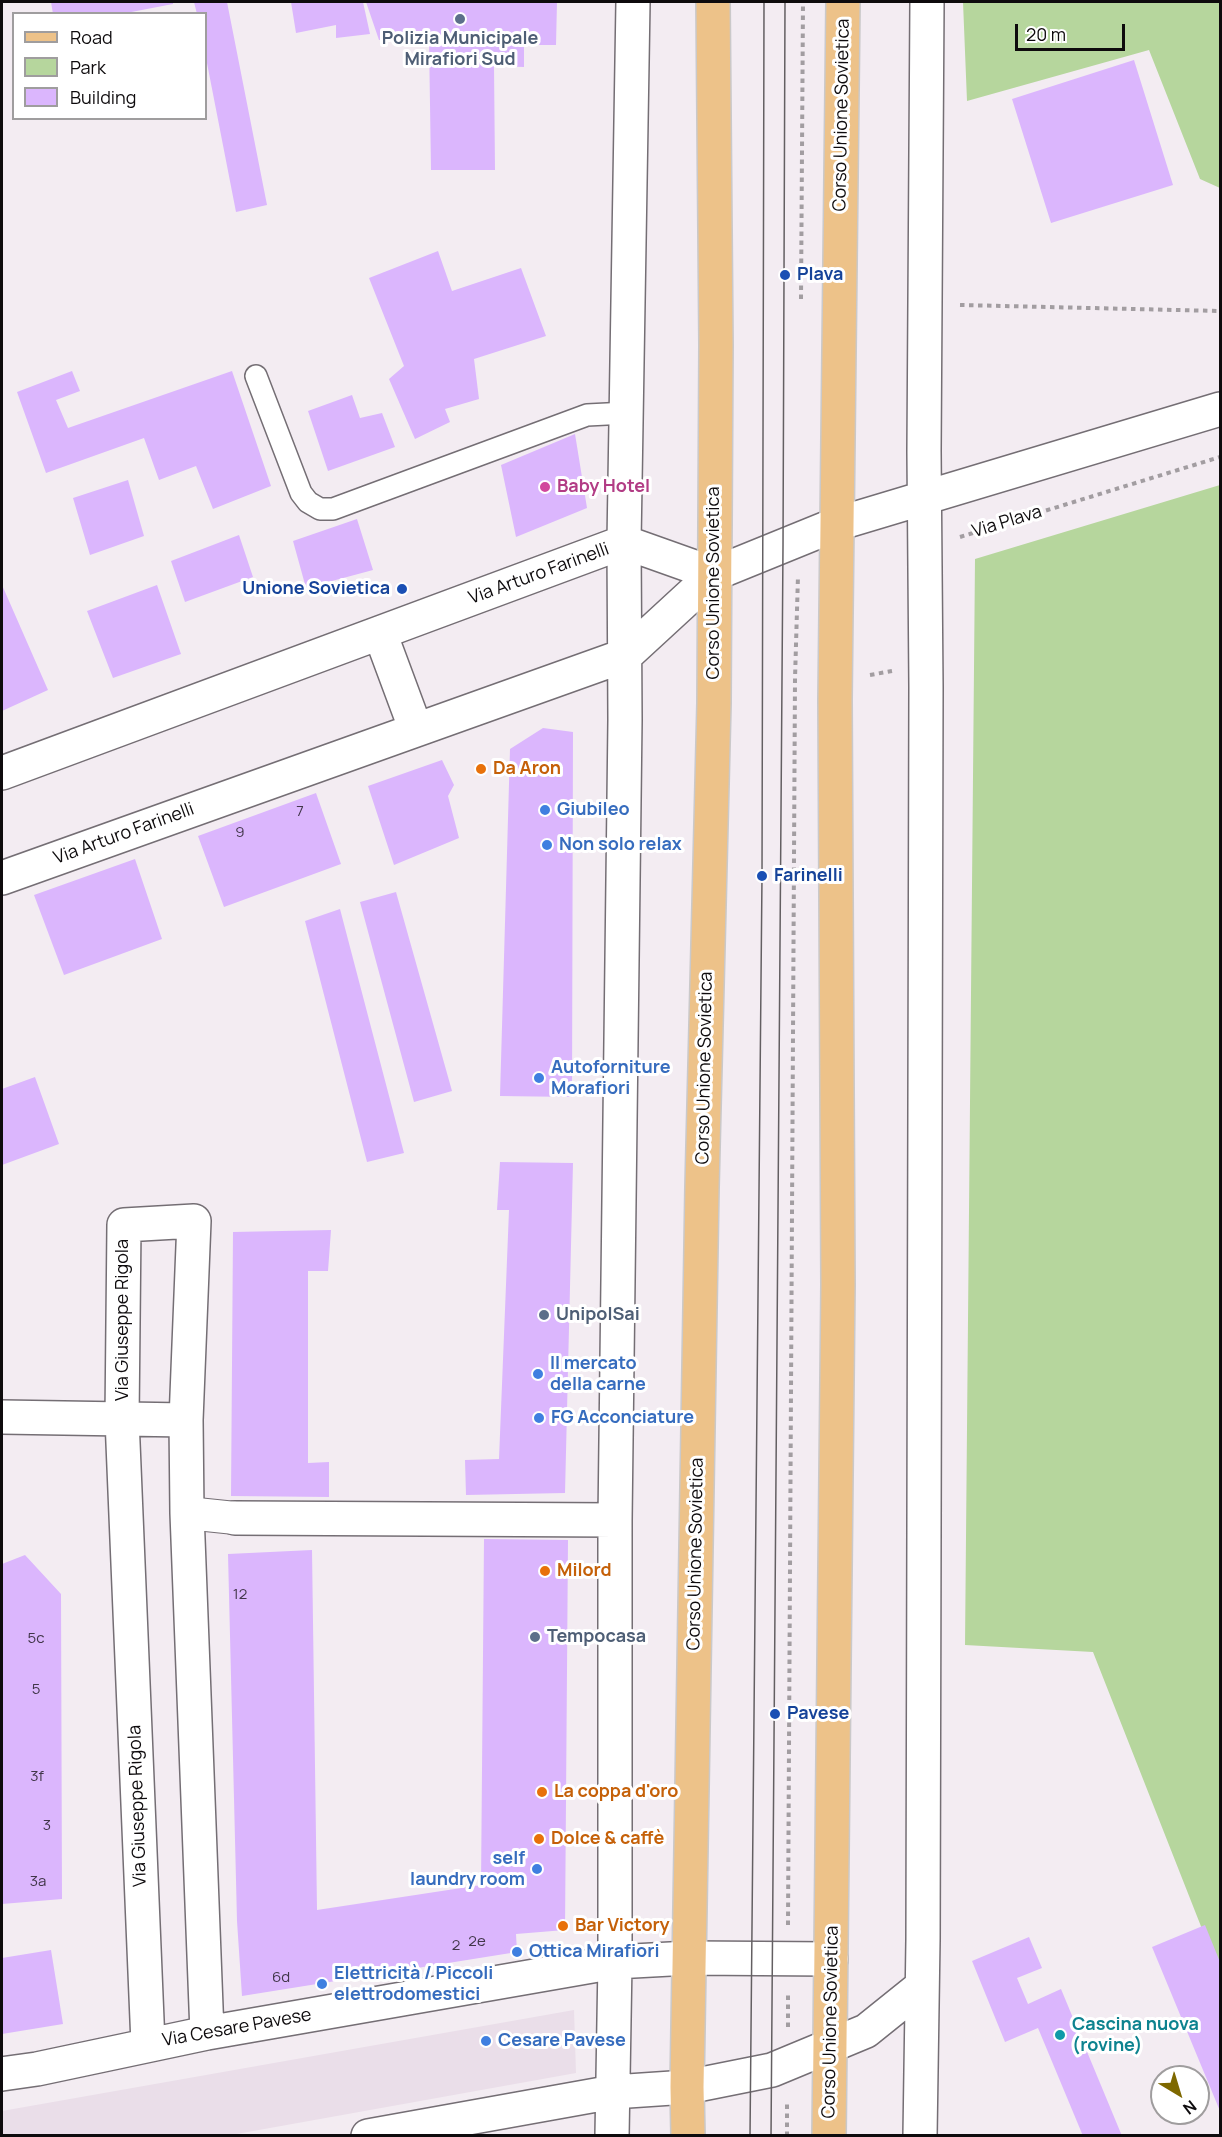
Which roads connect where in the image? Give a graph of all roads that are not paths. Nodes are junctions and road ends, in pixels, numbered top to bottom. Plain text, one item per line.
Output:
1 (633, 2) edge
2 (713, 2) edge
3 (843, 2) edge
4 (927, 2) edge
5 (256, 376) dead end
6 (1221, 409) edge
7 (627, 413) junction
8 (925, 497) junction
9 (837, 524) junction
10 (624, 543) junction
11 (714, 574) junction
12 (380, 633) junction
13 (626, 655) junction
14 (416, 730) junction
15 (2, 773) edge
16 (2, 878) edge
17 (2, 1417) edge
18 (122, 1419) junction
19 (186, 1420) junction
20 (187, 1513) junction
21 (236, 1518) joint
22 (615, 1520) junction
23 (689, 1958) junction
24 (831, 1959) junction
25 (615, 1962) junction
26 (922, 1986) junction
27 (207, 2032) junction
28 (148, 2044) junction
29 (831, 2046) junction
30 (2, 2074) edge
31 (687, 2087) junction
32 (613, 2092) junction
33 (368, 2136) edge
34 (612, 2136) edge
35 (688, 2136) edge
36 (829, 2136) edge
37 (920, 2136) edge

1 - 7 street
2 - 11 main road, Corso Unione Sovietica
3 - 9 main road, Corso Unione Sovietica
4 - 8 street
5 - 7 lane
6 - 8 street
7 - 10 street
8 - 9 street
8 - 26 street
9 - 11 street
9 - 24 main road, Corso Unione Sovietica
10 - 11 street, Via Arturo Farinelli
10 - 12 street, Via Arturo Farinelli
10 - 13 street
11 - 13 street, Via Arturo Farinelli
11 - 23 main road, Corso Unione Sovietica
12 - 14 street
12 - 15 street, Via Arturo Farinelli
13 - 14 street, Via Arturo Farinelli
13 - 22 street
14 - 16 street, Via Arturo Farinelli
17 - 18 street
18 - 19 street
18 - 19 street, Via Giuseppe Rigola
18 - 28 street, Via Giuseppe Rigola
19 - 20 street, Via Giuseppe Rigola
20 - 21 street
20 - 27 street, Via Giuseppe Rigola
21 - 22 street
22 - 25 street
23 - 24 street, Via Cesare Pavese
23 - 25 street, Via Cesare Pavese
23 - 31 main road, Corso Unione Sovietica
24 - 29 main road, Corso Unione Sovietica
25 - 27 street, Via Cesare Pavese
25 - 32 street
26 - 29 street
26 - 37 street
27 - 28 street, Via Cesare Pavese
28 - 30 street, Via Cesare Pavese
29 - 31 street
29 - 36 main road, Corso Unione Sovietica
31 - 32 street
31 - 35 main road, Corso Unione Sovietica
32 - 33 street
32 - 34 street

